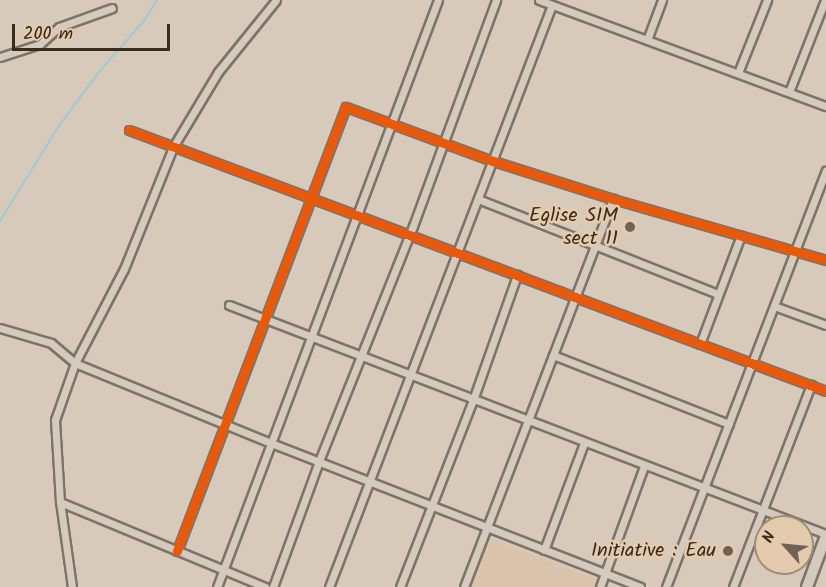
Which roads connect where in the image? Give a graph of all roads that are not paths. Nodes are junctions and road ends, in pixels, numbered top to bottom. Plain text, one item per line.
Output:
1 (276, 0) edge
2 (438, 0) edge
3 (496, 0) edge
4 (539, 0) edge
5 (662, 0) edge
6 (767, 0) edge
7 (825, 0) edge
8 (552, 5) junction
9 (112, 8) dead end
10 (647, 40) junction
11 (0, 57) edge
12 (738, 73) junction
13 (789, 92) junction
14 (826, 106) edge
15 (392, 124) junction
16 (129, 130) dead end
17 (443, 143) junction
18 (173, 147) junction
19 (493, 160) junction
20 (826, 171) edge
21 (313, 199) junction
22 (478, 199) junction
23 (613, 199) junction
24 (357, 216) junction
25 (410, 235) junction
26 (741, 235) junction
27 (596, 245) junction
28 (795, 251) junction
29 (457, 253) junction
30 (826, 260) edge
31 (517, 275) junction
32 (718, 294) junction
33 (575, 297) junction
34 (230, 305) dead end
35 (774, 306) junction
36 (266, 320) junction
37 (826, 325) edge
38 (0, 328) edge
39 (311, 337) junction
40 (700, 344) junction
41 (553, 355) junction
42 (362, 357) junction
43 (75, 363) junction
44 (752, 363) junction
45 (411, 376) junction
46 (811, 385) junction
47 (826, 391) edge
48 (473, 400) junction
49 (528, 421) junction
50 (226, 424) junction
51 (729, 424) junction
52 (271, 443) junction
53 (584, 443) junction
54 (319, 461) junction
55 (644, 466) junction
56 (369, 482) junction
57 (703, 489) junction
58 (60, 502) junction
59 (431, 506) junction
60 (762, 512) junction
61 (488, 528) junction
62 (826, 535) edge
63 (544, 550) junction
64 (177, 551) junction
65 (223, 571) junction
66 (605, 574) junction
67 (72, 587) edge
68 (217, 587) edge
69 (265, 587) edge
70 (273, 587) edge
71 (328, 587) edge
72 (400, 587) edge
73 (464, 587) edge
74 (600, 587) edge
75 (640, 587) edge
76 (666, 587) edge
77 (733, 587) edge
78 (807, 587) edge

1 - 18 street
2 - 15 street
3 - 17 street
4 - 8 street
5 - 10 street
6 - 12 street
7 - 13 street
8 - 10 street
8 - 19 street
9 - 11 street
10 - 12 street
12 - 13 street
13 - 14 street
15 - 17 street
15 - 21 street
15 - 24 street
16 - 18 street
17 - 19 street
17 - 25 street
18 - 21 street
18 - 43 street
19 - 22 street
19 - 23 street
20 - 28 street
21 - 24 street
21 - 36 street
22 - 27 street
22 - 29 street
23 - 26 street
23 - 27 street
24 - 25 street
24 - 39 street
25 - 29 street
25 - 42 street
26 - 28 street
26 - 32 street
27 - 32 street
27 - 33 street
28 - 30 street
28 - 35 street
29 - 31 street
29 - 45 street
31 - 33 street
31 - 48 street
32 - 40 street
33 - 40 street
33 - 41 street
34 - 36 street
35 - 37 street
35 - 44 street
36 - 39 street
36 - 50 street
38 - 43 street
39 - 42 street
39 - 52 street
40 - 44 street
41 - 49 street
41 - 51 street
42 - 45 street
42 - 54 street
43 - 50 street
43 - 58 street
44 - 46 street
44 - 51 street
45 - 48 street
45 - 56 street
46 - 47 street
46 - 60 street
48 - 49 street
48 - 59 street
49 - 53 street
49 - 61 street
50 - 52 street
50 - 64 street
51 - 57 street
52 - 54 street
52 - 65 street
53 - 55 street
53 - 63 street
54 - 56 street
54 - 70 street
55 - 57 street
55 - 66 street
56 - 59 street
56 - 71 street
57 - 60 street
57 - 76 street
58 - 64 street
58 - 67 street
59 - 61 street
59 - 72 street
60 - 62 street
60 - 77 street
61 - 63 street
61 - 73 street
62 - 78 highway
63 - 66 street
64 - 65 street
65 - 68 street
65 - 69 street
66 - 74 street
66 - 75 street

